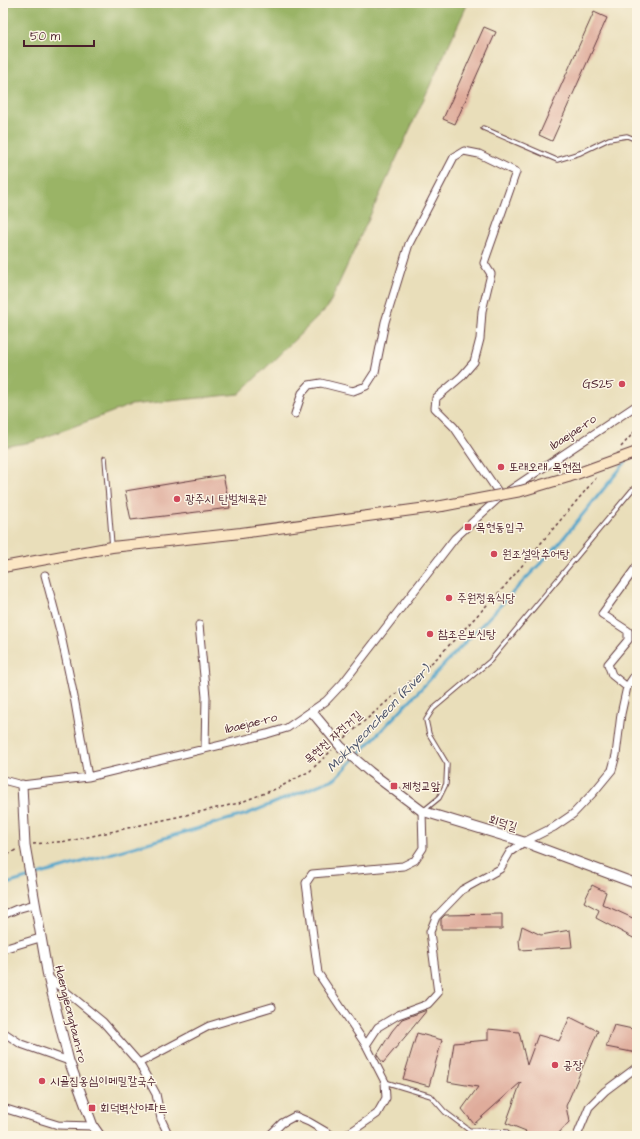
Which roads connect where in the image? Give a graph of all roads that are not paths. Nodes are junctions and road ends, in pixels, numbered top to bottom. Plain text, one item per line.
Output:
1 (483, 128) dead end
2 (637, 140) edge
3 (637, 405) edge
4 (295, 414) dead end
5 (637, 452) edge
6 (105, 458) dead end
7 (637, 487) edge
8 (501, 496) junction
9 (112, 547) junction
10 (637, 566) edge
11 (3, 568) edge
12 (45, 575) dead end
13 (199, 625) dead end
14 (637, 672) edge
15 (627, 687) junction
16 (312, 712) junction
17 (205, 748) junction
18 (88, 777) junction
19 (3, 780) edge
20 (22, 785) junction
21 (422, 811) junction
22 (524, 842) junction
23 (636, 885) edge
24 (34, 904) junction
25 (3, 915) edge
26 (40, 938) junction
27 (3, 949) edge
28 (48, 977) junction
29 (272, 1008) dead end
30 (3, 1032) edge
31 (366, 1045) junction
32 (69, 1061) junction
33 (140, 1062) junction
34 (637, 1067) edge
35 (385, 1082) junction
36 (3, 1108) edge
37 (93, 1126) junction
38 (100, 1136) edge
39 (169, 1136) edge
40 (268, 1136) edge
41 (333, 1136) edge
42 (345, 1136) edge
43 (509, 1136) edge
44 (577, 1136) edge

1 - 2 lane
3 - 8 street, Ibaejae-ro
4 - 8 street
5 - 9 main road, bridge
6 - 9 lane
7 - 21 lane
8 - 16 street, Ibaejae-ro
9 - 11 main road
10 - 15 street
12 - 18 street
13 - 17 street
14 - 15 street
15 - 22 street
16 - 17 street, Ibaejae-ro
16 - 21 street, 회덕길
17 - 18 street, Ibaejae-ro
18 - 20 street, Ibaejae-ro
19 - 20 street, Ibaejae-ro
20 - 24 street, Haengjeongtaun-ro
21 - 22 street, 회덕길
21 - 31 street
22 - 23 street, 회덕길
22 - 31 street
24 - 25 street
24 - 26 street, Haengjeongtaun-ro
26 - 27 street
26 - 28 street, Haengjeongtaun-ro
28 - 32 street, Haengjeongtaun-ro
28 - 33 street
29 - 33 street
30 - 32 street
31 - 35 street
32 - 37 street, Haengjeongtaun-ro
33 - 39 street
34 - 44 street
35 - 42 street
35 - 43 lane
36 - 37 street
37 - 38 street, Haengjeongtaun-ro
40 - 41 street

